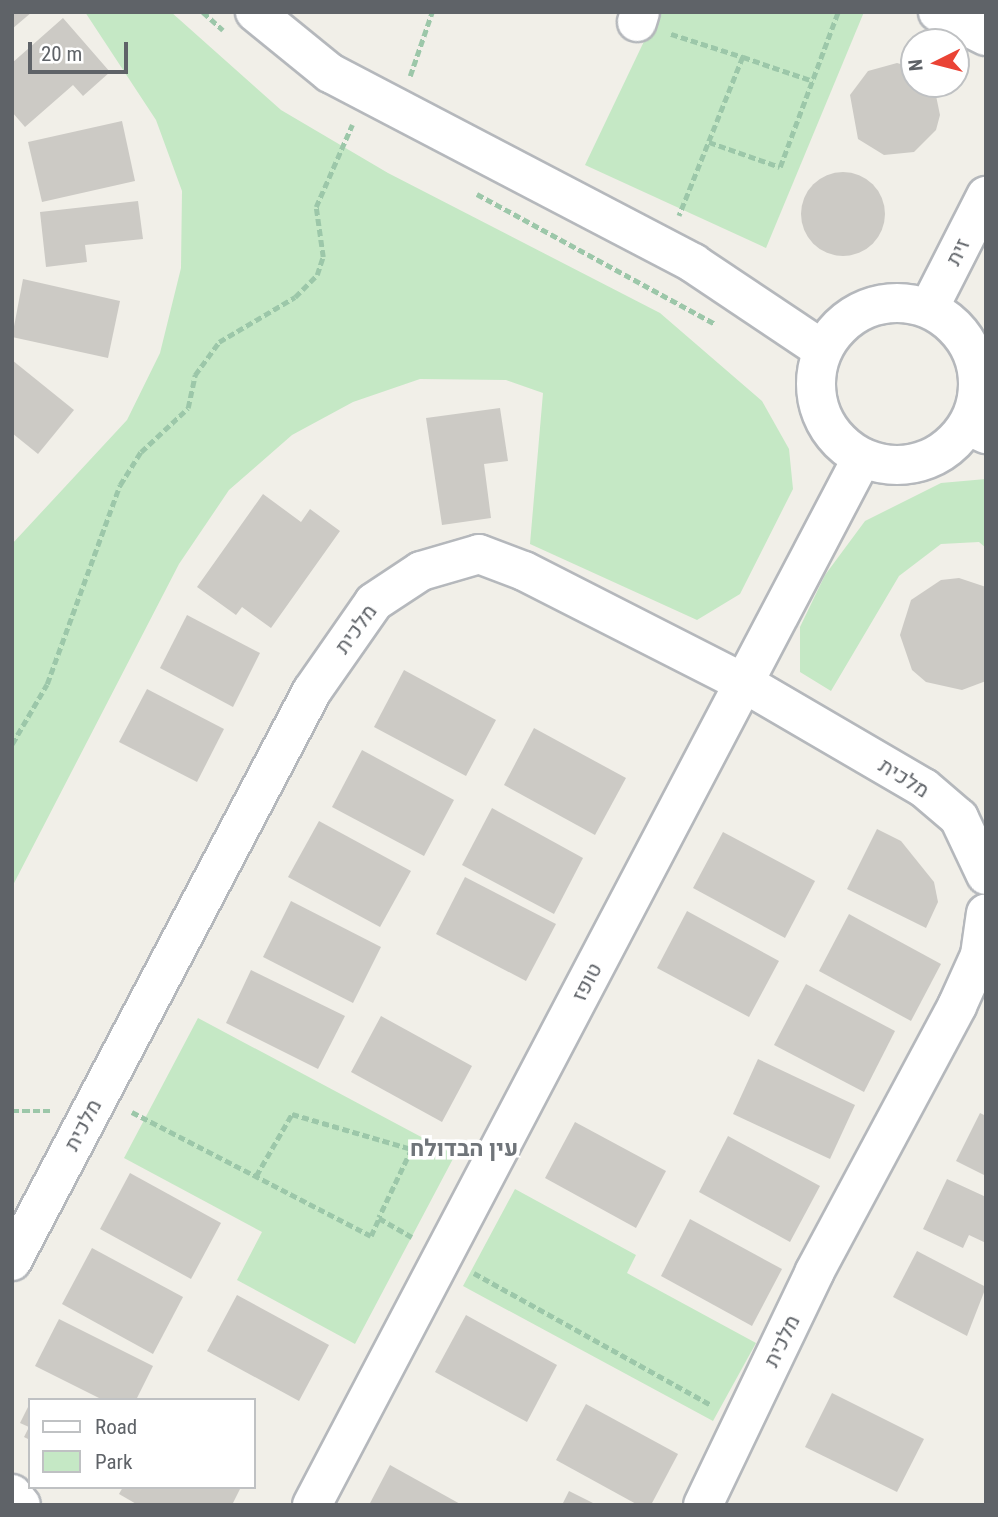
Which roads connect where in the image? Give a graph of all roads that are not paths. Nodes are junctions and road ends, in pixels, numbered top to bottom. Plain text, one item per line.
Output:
1 (255, 12) edge
2 (938, 12) edge
3 (986, 36) edge
4 (986, 197) edge
5 (929, 308) junction
6 (822, 350) junction
7 (977, 430) edge
8 (862, 458) junction
9 (744, 683) junction
10 (986, 875) edge
11 (986, 913) edge
12 (12, 1261) edge
13 (12, 1494) edge
14 (21, 1505) edge
15 (312, 1505) edge
16 (703, 1505) edge

1 - 6 street
2 - 3 street
4 - 5 street, זית
5 - 6 street
5 - 7 street
6 - 8 street
7 - 8 street
8 - 9 street, טופז
9 - 10 street, מלכית
9 - 12 street, מלכית
9 - 15 street, טופז
11 - 16 street, מלכית
13 - 14 street

